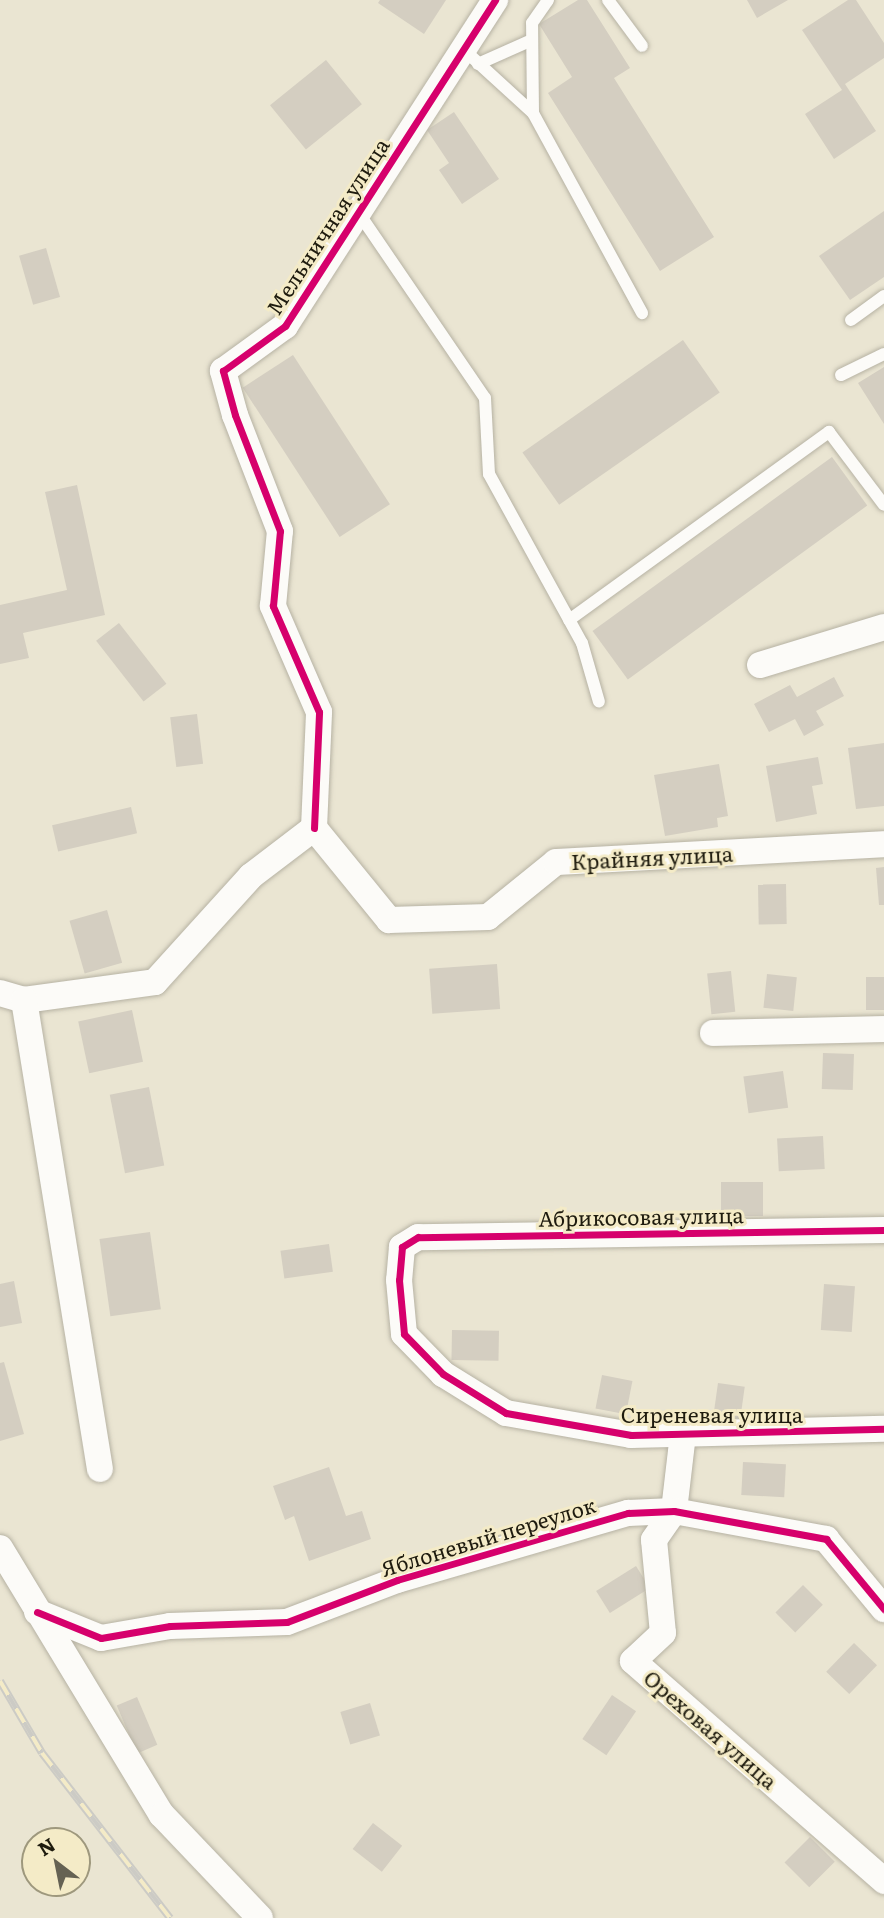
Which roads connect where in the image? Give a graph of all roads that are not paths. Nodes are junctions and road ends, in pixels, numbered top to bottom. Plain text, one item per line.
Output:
1 (495, 0) edge
2 (548, 0) edge
3 (608, 0) edge
4 (532, 40) junction
5 (642, 46) dead end
6 (471, 56) junction
7 (533, 113) junction
8 (358, 212) junction
9 (884, 296) edge
10 (642, 313) dead end
11 (851, 320) dead end
12 (884, 354) edge
13 (841, 375) dead end
14 (884, 505) edge
15 (569, 620) junction
16 (884, 627) edge
17 (760, 665) dead end
18 (599, 702) dead end
19 (314, 828) junction
20 (884, 845) edge
21 (12, 996) edge
22 (884, 1029) edge
23 (713, 1032) dead end
24 (884, 1230) edge
25 (402, 1247) joint
26 (884, 1429) edge
27 (683, 1434) junction
28 (100, 1469) dead end
29 (674, 1511) junction
30 (0, 1548) edge
31 (884, 1609) edge
32 (37, 1612) junction
33 (884, 1881) edge
34 (260, 1918) edge

1 - 6 street, Мельничная улица
2 - 4 lane
3 - 5 lane
4 - 6 lane
4 - 7 lane
6 - 7 lane
6 - 8 street, Мельничная улица
7 - 10 lane
8 - 15 lane
8 - 19 street, Мельничная улица
9 - 11 lane
12 - 13 lane
14 - 15 lane
15 - 18 lane
16 - 17 street
19 - 20 street, Крайняя улица
19 - 21 street
21 - 28 street
22 - 23 street
24 - 25 street, Абрикосовая улица
25 - 27 street, Сиреневая улица
26 - 27 street, Сиреневая улица
27 - 29 street
29 - 31 street, Яблоневый переулок
29 - 32 street, Яблоневый переулок
29 - 33 street, Ореховая улица
30 - 32 street
32 - 34 street

